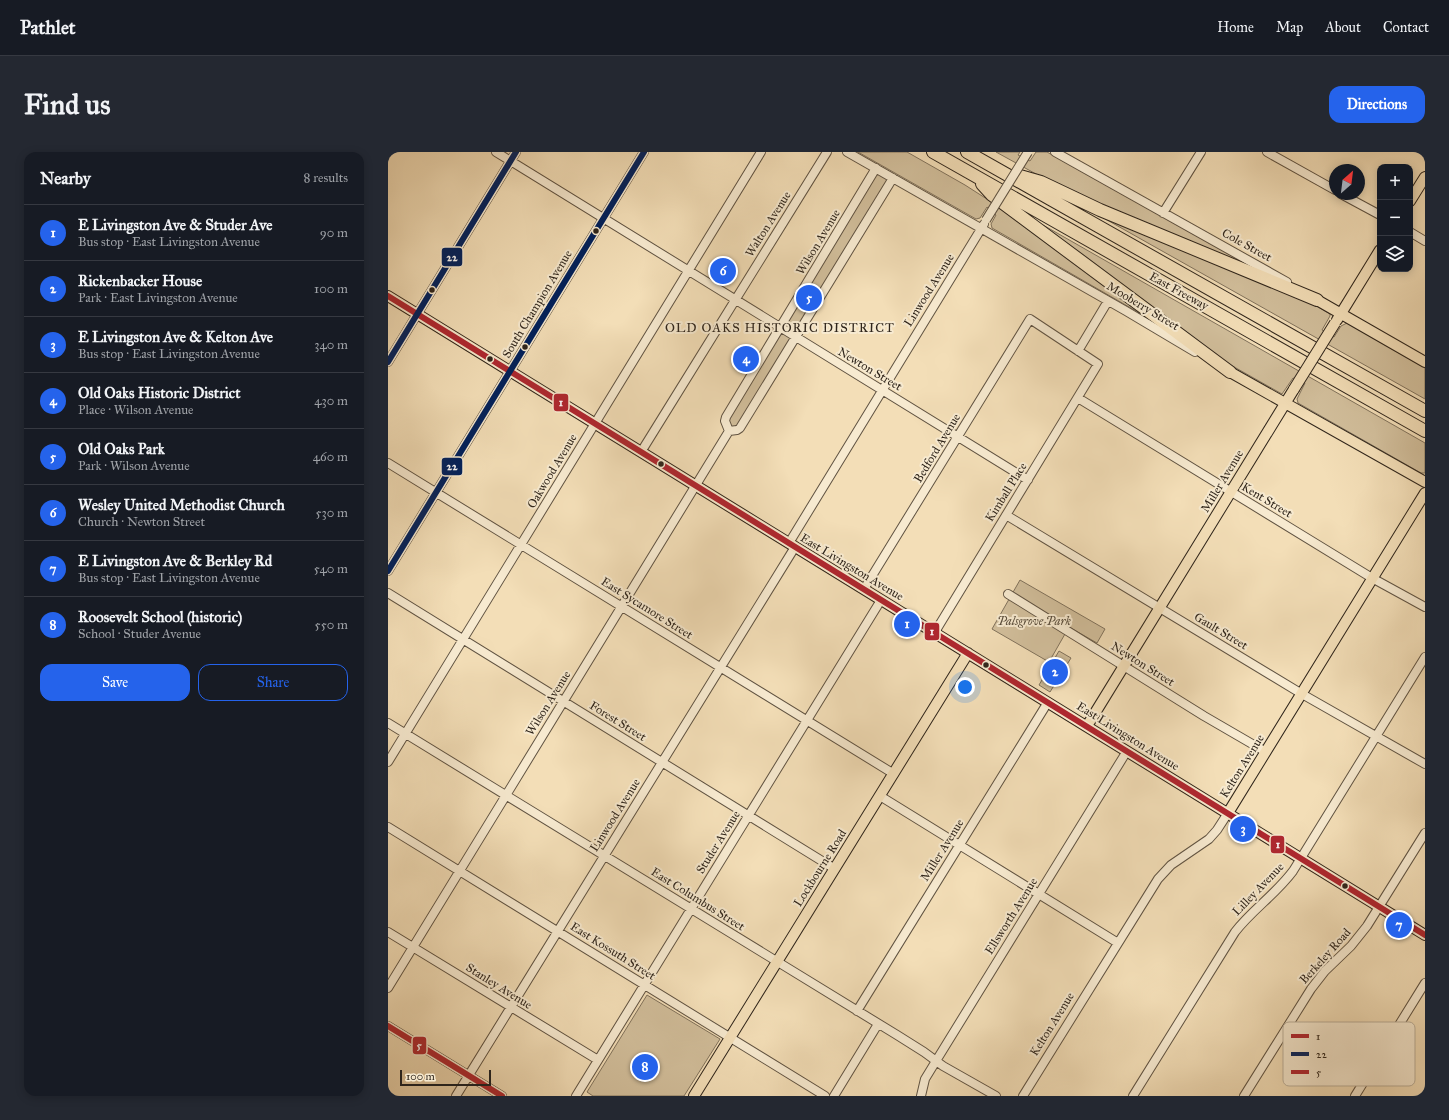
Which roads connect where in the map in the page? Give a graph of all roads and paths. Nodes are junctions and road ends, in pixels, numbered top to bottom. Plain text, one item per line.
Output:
1 (496, 152) edge
2 (516, 152) edge
3 (644, 152) edge
4 (761, 152) edge
5 (827, 152) edge
6 (847, 152) edge
7 (933, 152) edge
8 (967, 152) edge
9 (1028, 152) edge
10 (1055, 152) edge
11 (1201, 152) edge
12 (1267, 152) edge
13 (510, 161) junction
14 (876, 168) junction
15 (1001, 171) junction
16 (976, 177) junction
17 (1425, 177) edge
18 (893, 178) junction
19 (1329, 187) edge
20 (1352, 200) edge
21 (1411, 200) edge
22 (1163, 213) junction
23 (1377, 213) edge
24 (603, 219) junction
25 (981, 228) junction
26 (1413, 234) edge
27 (1425, 241) edge
28 (1377, 255) edge
29 (688, 270) junction
30 (388, 296) edge
31 (735, 300) junction
32 (1317, 300) junction
33 (1108, 301) junction
34 (417, 314) junction
35 (1338, 319) junction
36 (780, 327) junction
37 (796, 337) junction
38 (1078, 351) junction
39 (388, 362) edge
40 (1425, 362) edge
41 (509, 371) junction
42 (1230, 372) junction
43 (882, 390) junction
44 (1078, 398) junction
45 (1285, 403) junction
46 (1425, 411) edge
47 (595, 424) junction
48 (729, 431) junction
49 (1425, 431) edge
50 (958, 436) junction
51 (641, 452) junction
52 (388, 463) edge
53 (1028, 480) junction
54 (1425, 482) edge
55 (696, 486) junction
56 (436, 492) junction
57 (1231, 492) junction
58 (1425, 493) edge
59 (1006, 515) junction
60 (521, 544) junction
61 (792, 545) junction
62 (388, 571) edge
63 (1372, 578) junction
64 (864, 589) junction
65 (388, 593) edge
66 (1008, 594) dead end
67 (881, 600) junction
68 (621, 606) junction
69 (1425, 607) edge
70 (1160, 608) junction
71 (935, 632) junction
72 (463, 640) junction
73 (968, 653) junction
74 (1425, 657) edge
75 (1124, 666) junction
76 (721, 667) junction
77 (1302, 694) junction
78 (563, 701) junction
79 (1048, 702) junction
80 (807, 720) junction
81 (388, 723) edge
82 (1087, 726) junction
83 (405, 733) junction
84 (1376, 736) junction
85 (1128, 751) junction
86 (1266, 752) junction
87 (388, 762) edge
88 (662, 762) junction
89 (1425, 764) edge
90 (894, 774) junction
91 (505, 795) junction
92 (880, 796) junction
93 (1228, 813) junction
94 (748, 815) junction
95 (388, 827) edge
96 (1425, 833) edge
97 (960, 845) junction
98 (604, 856) junction
99 (1301, 858) junction
100 (835, 869) junction
101 (459, 871) junction
102 (1039, 894) junction
103 (1379, 907) junction
104 (691, 909) junction
105 (388, 932) edge
106 (558, 932) junction
107 (1425, 935) edge
108 (1118, 943) junction
109 (413, 947) junction
110 (777, 962) junction
111 (1425, 983) edge
112 (644, 985) junction
113 (388, 988) edge
114 (511, 1007) junction
115 (857, 1011) junction
116 (1290, 1022) edge
117 (1401, 1022) edge
118 (878, 1024) junction
119 (388, 1026) edge
120 (1283, 1033) edge
121 (730, 1038) junction
122 (598, 1060) junction
123 (936, 1061) junction
124 (468, 1075) junction
125 (1361, 1086) edge
126 (456, 1096) edge
127 (502, 1096) edge
128 (576, 1096) edge
129 (694, 1096) edge
130 (825, 1096) edge
131 (834, 1096) edge
132 (920, 1096) edge
133 (996, 1096) edge
134 (1023, 1096) edge
135 (1132, 1096) edge
136 (1244, 1096) edge
137 (1355, 1096) edge

1 - 13 street, Newton Street
2 - 13 street
3 - 24 street, South Champion Avenue
4 - 29 street, Oakwood Avenue
5 - 31 street, Walton Avenue
6 - 14 street, Mooberry Street
7 - 16 highway, East Freeway
8 - 15 highway, East Freeway
9 - 25 street, Linwood Avenue, bridge
10 - 22 street, Cole Street
11 - 22 street
12 - 19 street
13 - 24 street, Newton Street
13 - 34 street
14 - 18 street, Mooberry Street
14 - 36 street, Wilson Avenue
15 - 32 highway
15 - 46 highway, East Freeway
16 - 42 highway
16 - 49 highway, East Freeway
17 - 21 main road
18 - 25 street, Mooberry Street
18 - 37 street, Wilson Avenue
20 - 23 street
22 - 32 street, Cole Street
24 - 29 street, Newton Street
24 - 41 street, South Champion Avenue
25 - 33 street, Mooberry Street
25 - 43 street, Linwood Avenue
26 - 27 street
28 - 35 main road, Miller Avenue
29 - 31 street, Newton Street
29 - 47 street, Oakwood Avenue
30 - 34 main road, East Livingston Avenue
31 - 36 street, Newton Street
31 - 51 street, Walton Avenue
32 - 35 main road, Cole Street
33 - 38 street
33 - 42 street, Mooberry Street
34 - 39 street
34 - 41 main road, East Livingston Avenue
35 - 40 main road, Cole Street
35 - 45 main road, Miller Avenue, bridge
36 - 37 street, Newton Street
36 - 48 street, Wilson Avenue
37 - 43 street, Newton Street
37 - 48 street, Wilson Avenue
38 - 44 street, Kimball Place
38 - 50 street, Bedford Avenue
41 - 47 main road, East Livingston Avenue
41 - 56 street, South Champion Avenue
42 - 45 main road, Mooberry Street
43 - 50 street, Newton Street
43 - 61 street, Linwood Avenue
44 - 53 street, Kimball Place
44 - 57 street, Kent Street
45 - 54 main road, Mooberry Street
45 - 57 main road, Miller Avenue
47 - 51 main road, East Livingston Avenue
47 - 60 street, Oakwood Avenue
48 - 55 street, Wilson Avenue
50 - 53 street, Newton Street
50 - 64 street, Bedford Avenue
51 - 55 main road, East Livingston Avenue
52 - 56 street, East Sycamore Street
53 - 59 street, Kimball Place
55 - 61 main road, East Livingston Avenue
55 - 68 street, Wilson Avenue
56 - 60 street, East Sycamore Street
56 - 62 street, South Champion Avenue
57 - 63 street, Kent Street
57 - 70 main road, Miller Avenue
58 - 63 main road, Kelton Avenue
59 - 70 street, Gault Street
59 - 71 street, Kimball Place
60 - 68 street, East Sycamore Street
60 - 72 street, Oakwood Avenue
61 - 64 main road, East Livingston Avenue
61 - 76 street, Linwood Avenue
63 - 69 street, Kent Street
63 - 77 main road, Kelton Avenue
64 - 67 main road, East Livingston Avenue
65 - 72 street, Forest Street
66 - 75 street, Newton Street
67 - 71 main road, East Livingston Avenue
67 - 80 street, Studer Avenue
68 - 76 street, East Sycamore Street
68 - 78 street, Wilson Avenue
70 - 75 main road, Miller Avenue
70 - 77 street, Gault Street
71 - 73 main road, East Livingston Avenue
72 - 78 street, Forest Street
72 - 83 street, Oakwood Avenue
73 - 79 main road, East Livingston Avenue
73 - 90 main road, Lockbourne Road
74 - 84 street, Lilley Avenue
75 - 82 main road, Miller Avenue
75 - 86 street, Newton Street
76 - 80 street, East Sycamore Street
76 - 88 street, Linwood Avenue
77 - 84 street, Gault Street
77 - 86 main road, Kelton Avenue
78 - 88 street, Forest Street
78 - 91 street, Wilson Avenue
79 - 82 main road, East Livingston Avenue
79 - 97 street, Miller Avenue
80 - 90 street, East Sycamore Street
80 - 94 street, Studer Avenue
81 - 83 street, East Columbus Street
82 - 85 main road, East Livingston Avenue
83 - 87 street, Oakwood Avenue
83 - 91 street, East Columbus Street
84 - 89 street, Gault Street
84 - 99 street, Lilley Avenue
85 - 93 main road, East Livingston Avenue
85 - 102 street, Ellsworth Avenue
86 - 93 main road, Kelton Avenue
88 - 94 street, Forest Street
88 - 98 street, Linwood Avenue
90 - 92 main road, Lockbourne Road
91 - 98 street, East Columbus Street
91 - 101 street, Wilson Avenue
92 - 97 street
92 - 100 main road, Lockbourne Road
93 - 99 main road, East Livingston Avenue
93 - 108 street, Kelton Avenue
94 - 100 street, Forest Street
94 - 104 street, Studer Avenue
95 - 101 street, East Kossuth Street
96 - 103 street, Berkeley Road
97 - 102 street
97 - 115 street, Miller Avenue
98 - 104 street, East Columbus Street
98 - 106 street, Linwood Avenue
99 - 103 main road, East Livingston Avenue
99 - 135 street, Lilley Avenue
100 - 110 main road, Lockbourne Road
101 - 106 street, East Kossuth Street
101 - 109 street, Wilson Avenue
102 - 108 street
102 - 123 street, Ellsworth Avenue
103 - 107 main road, East Livingston Avenue
103 - 116 street, Berkeley Road
104 - 110 street, East Columbus Street
104 - 112 street, Studer Avenue
105 - 109 street, Stanley Avenue
106 - 112 street, East Kossuth Street
106 - 114 street, Linwood Avenue
108 - 134 street, Kelton Avenue
109 - 113 street, Wilson Avenue
109 - 114 street, Stanley Avenue
110 - 115 street, East Columbus Street
110 - 121 main road, Lockbourne Road
111 - 117 street
112 - 121 street, East Kossuth Street
112 - 122 street, Studer Avenue
114 - 122 street, Stanley Avenue
114 - 124 street, Linwood Avenue
115 - 118 street, East Columbus Street
118 - 123 street, East Columbus Street
118 - 131 street
119 - 124 street
120 - 136 street, Berkeley Road
121 - 129 main road, Lockbourne Road
121 - 130 street, East Kossuth Street
122 - 128 street, Studer Avenue
123 - 132 street, Ellsworth Avenue
123 - 133 street, East Columbus Street
124 - 126 street, Linwood Avenue
124 - 127 street
125 - 137 street

